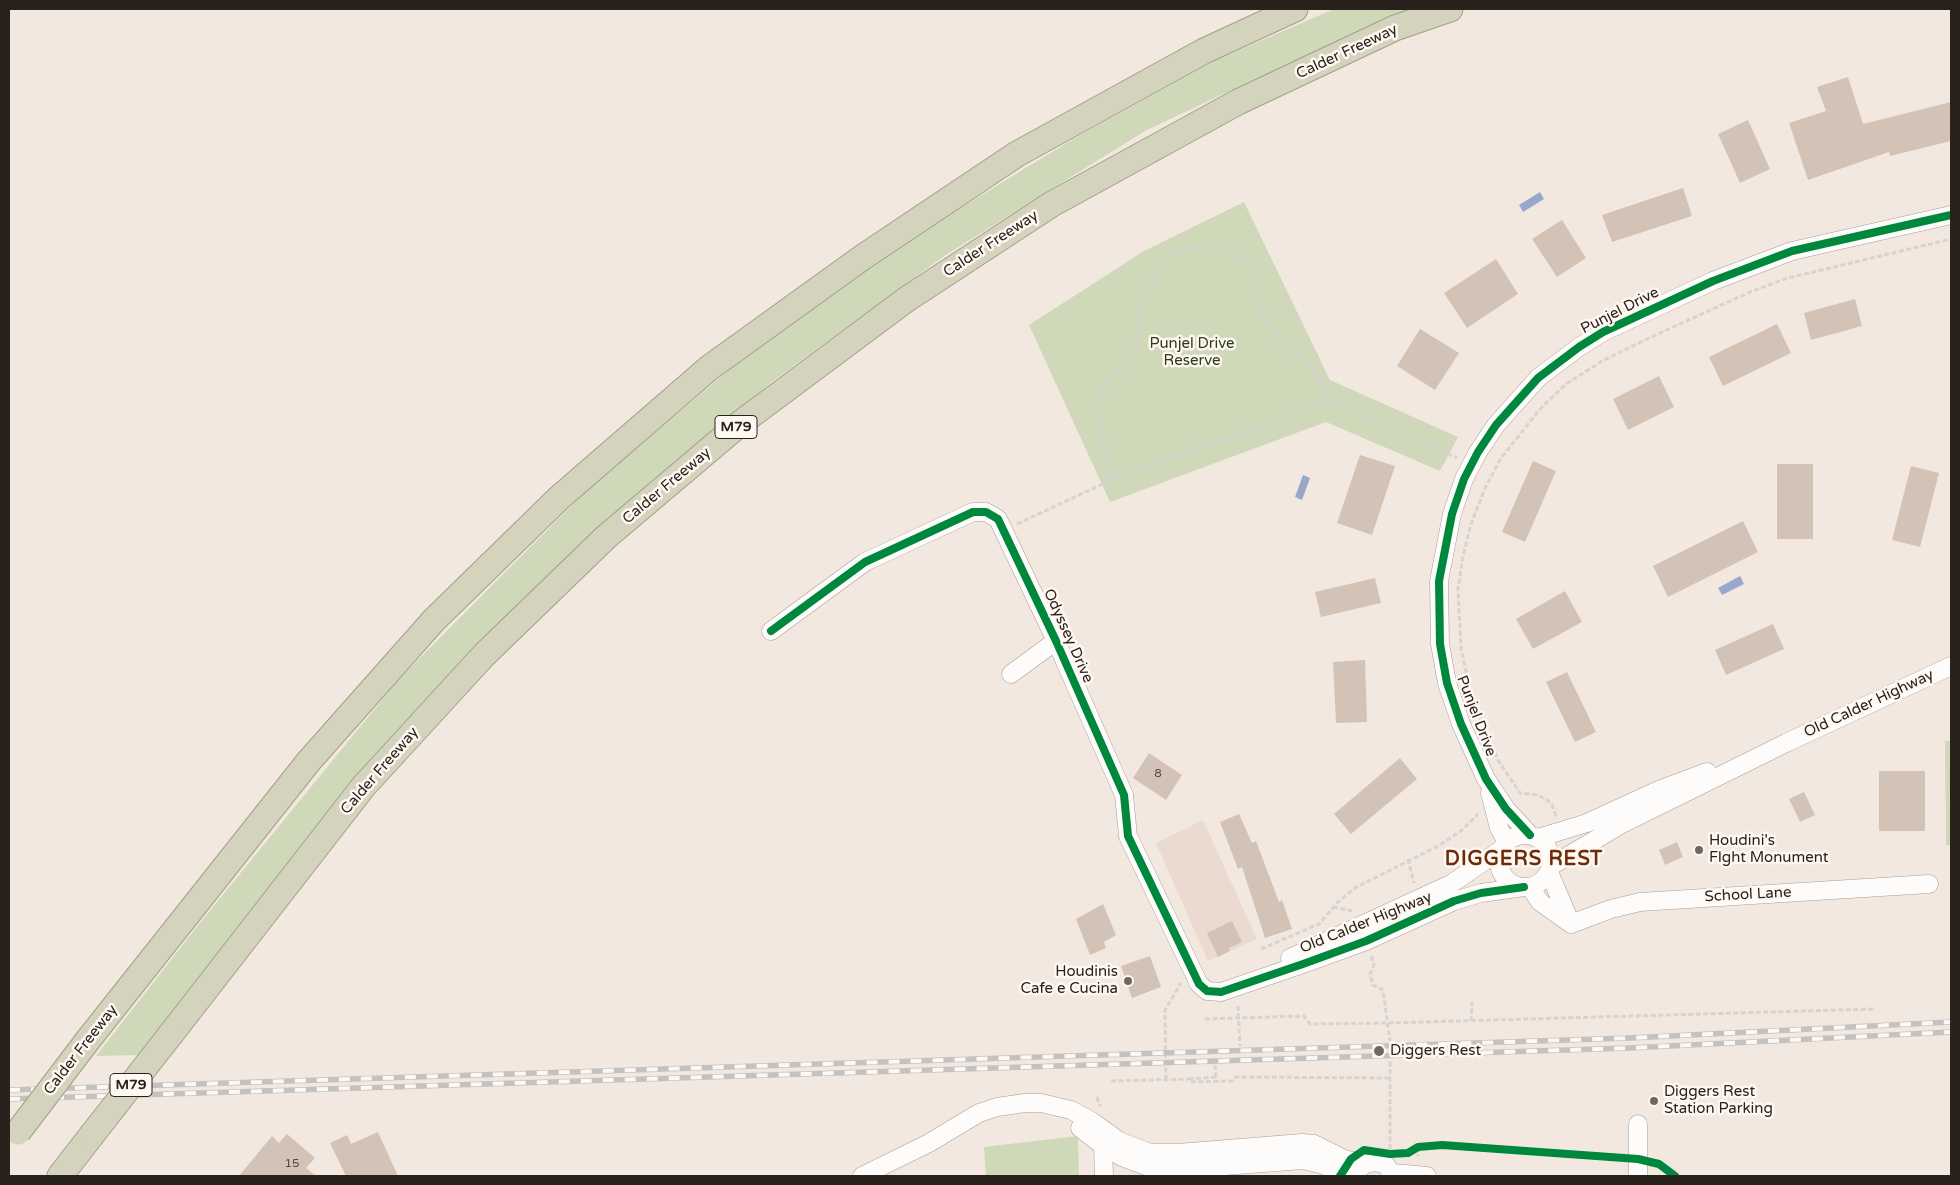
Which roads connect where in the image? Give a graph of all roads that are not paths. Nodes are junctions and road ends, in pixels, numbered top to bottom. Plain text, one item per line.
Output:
1 (1295, 9) edge
2 (1450, 9) edge
3 (1951, 215) edge
4 (771, 631) dead end
5 (1056, 641) junction
6 (1951, 666) edge
7 (1011, 674) dead end
8 (1786, 743) junction
9 (1486, 779) junction
10 (1534, 836) junction
11 (1504, 845) junction
12 (1550, 869) junction
13 (1929, 884) dead end
14 (1527, 887) junction
15 (1571, 924) junction
16 (1228, 989) junction
17 (1638, 1124) dead end
18 (13, 1137) edge
19 (1105, 1137) junction
20 (929, 1143) junction
21 (1360, 1170) edge
22 (1393, 1175) edge
23 (60, 1176) edge
24 (862, 1176) edge
25 (1104, 1176) edge
26 (1342, 1176) edge
27 (1427, 1176) edge
28 (1638, 1176) edge

1 - 18 highway, Calder Freeway, bridge
2 - 23 highway, Calder Freeway / M79, bridge
3 - 9 street, Punjel Drive
4 - 5 street, Odyssey Drive
5 - 7 street
5 - 16 street, Odyssey Drive
6 - 8 street, Old Calder Highway
8 - 10 street, Old Calder Highway
8 - 12 street, Old Calder Highway
9 - 10 street, Punjel Drive
9 - 11 street, Punjel Drive
10 - 11 street
10 - 12 street
11 - 14 street
11 - 16 street, Old Calder Highway
12 - 14 street
12 - 15 street
13 - 15 street, School Lane
14 - 15 street
14 - 16 street, Old Calder Highway
17 - 28 street
19 - 20 street
19 - 20 street
19 - 21 street
19 - 25 street
19 - 26 street
20 - 24 street
21 - 22 street
22 - 27 street

